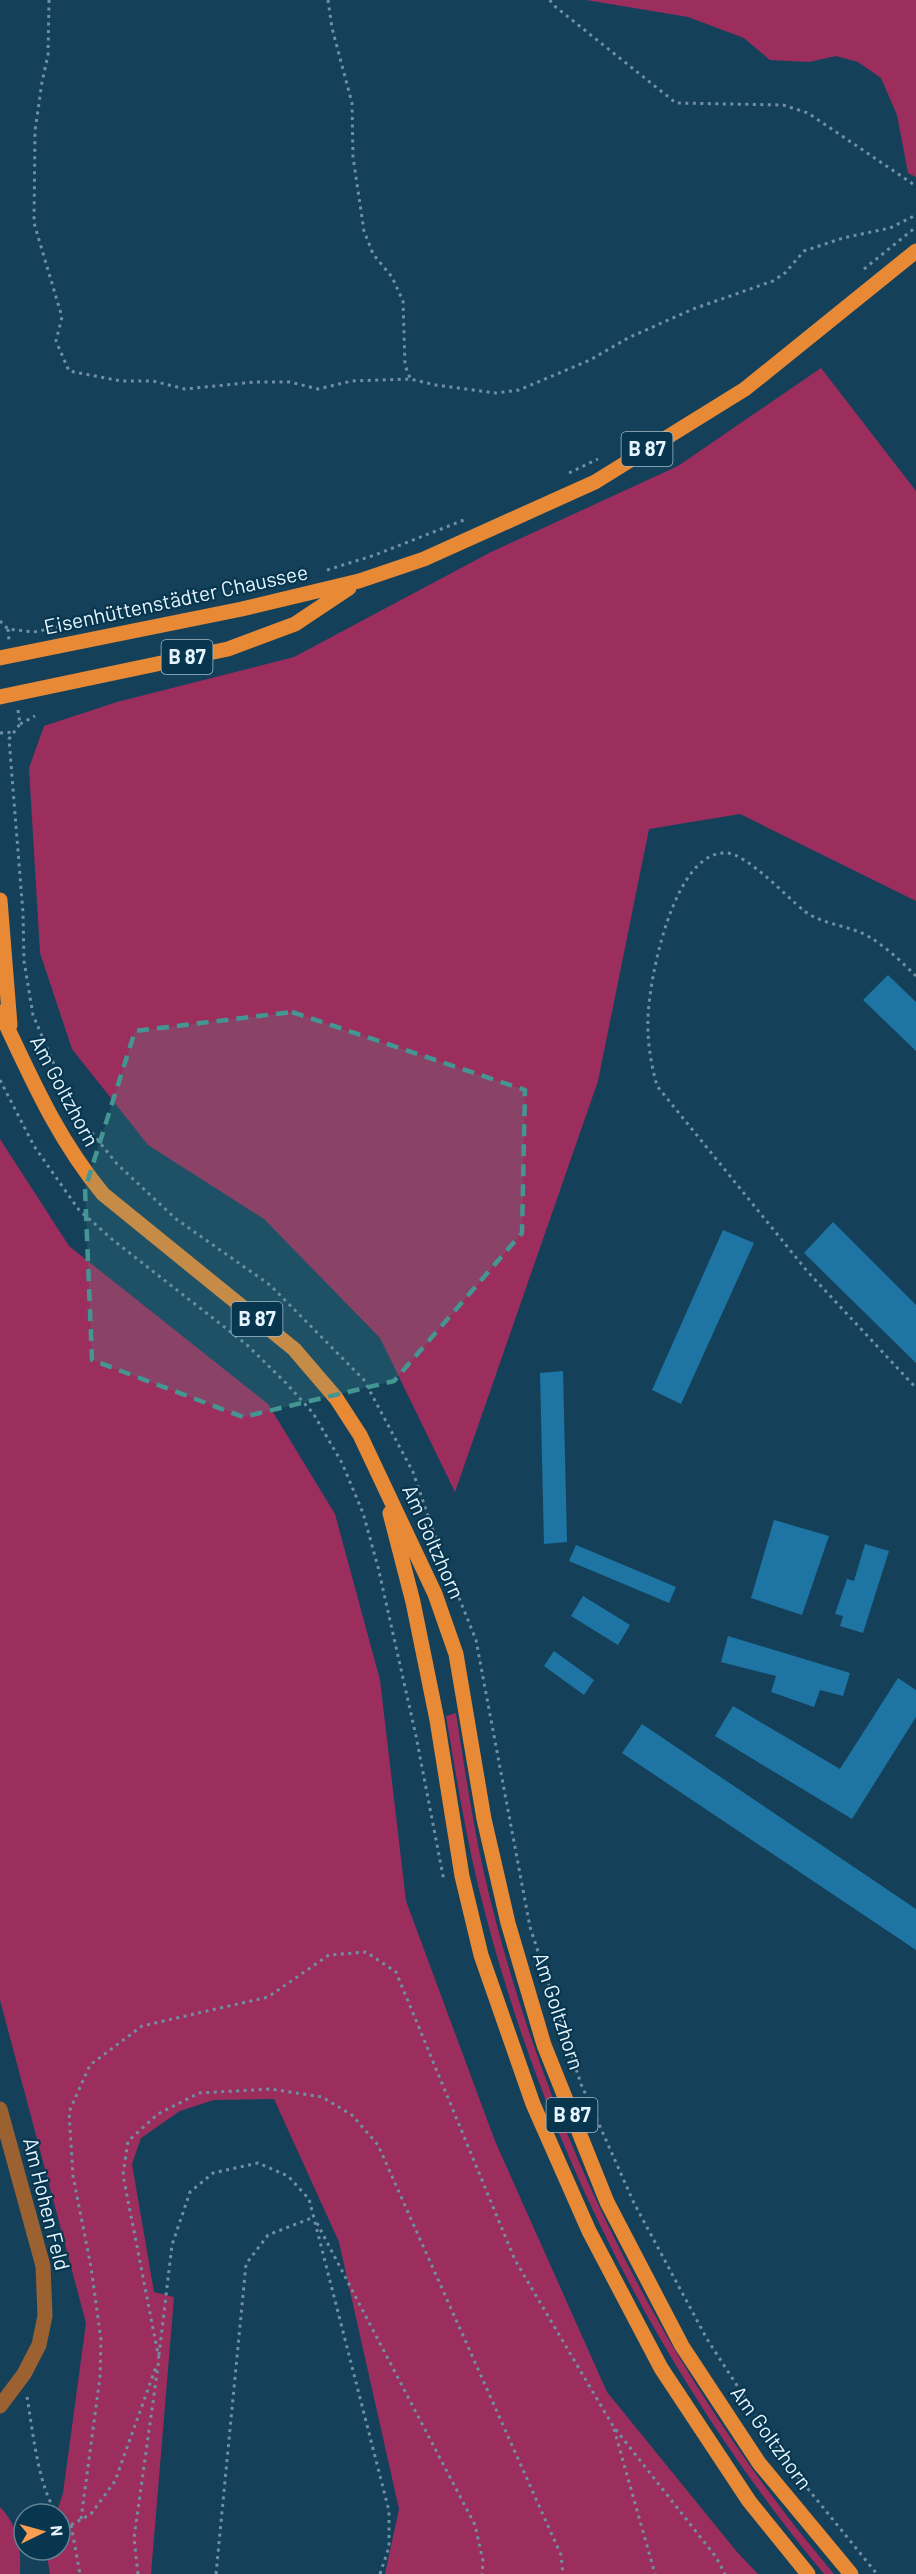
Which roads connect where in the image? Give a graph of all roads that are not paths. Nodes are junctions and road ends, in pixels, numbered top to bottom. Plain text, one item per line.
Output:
1 (916, 251) edge
2 (359, 581) junction
3 (5, 657) edge
4 (0, 697) edge
5 (0, 900) edge
6 (0, 1012) edge
7 (5, 1037) edge
8 (379, 1472) junction
9 (0, 2109) edge
10 (0, 2406) edge
11 (808, 2574) edge
12 (851, 2574) edge

1 - 2 main road, Eisenhüttenstädter Chaussee / B 87
2 - 3 main road, Eisenhüttenstädter Chaussee / B 87
2 - 4 main road, Eisenhüttenstädter Chaussee / B 87
5 - 7 main road, Am Goltzhorn / B 87
6 - 7 main road, Am Goltzhorn / B 87
7 - 8 main road, Am Goltzhorn / B 87
8 - 11 main road, Am Goltzhorn / B 87
8 - 12 main road, Am Goltzhorn / B 87
9 - 10 street, Am Hohen Feld

